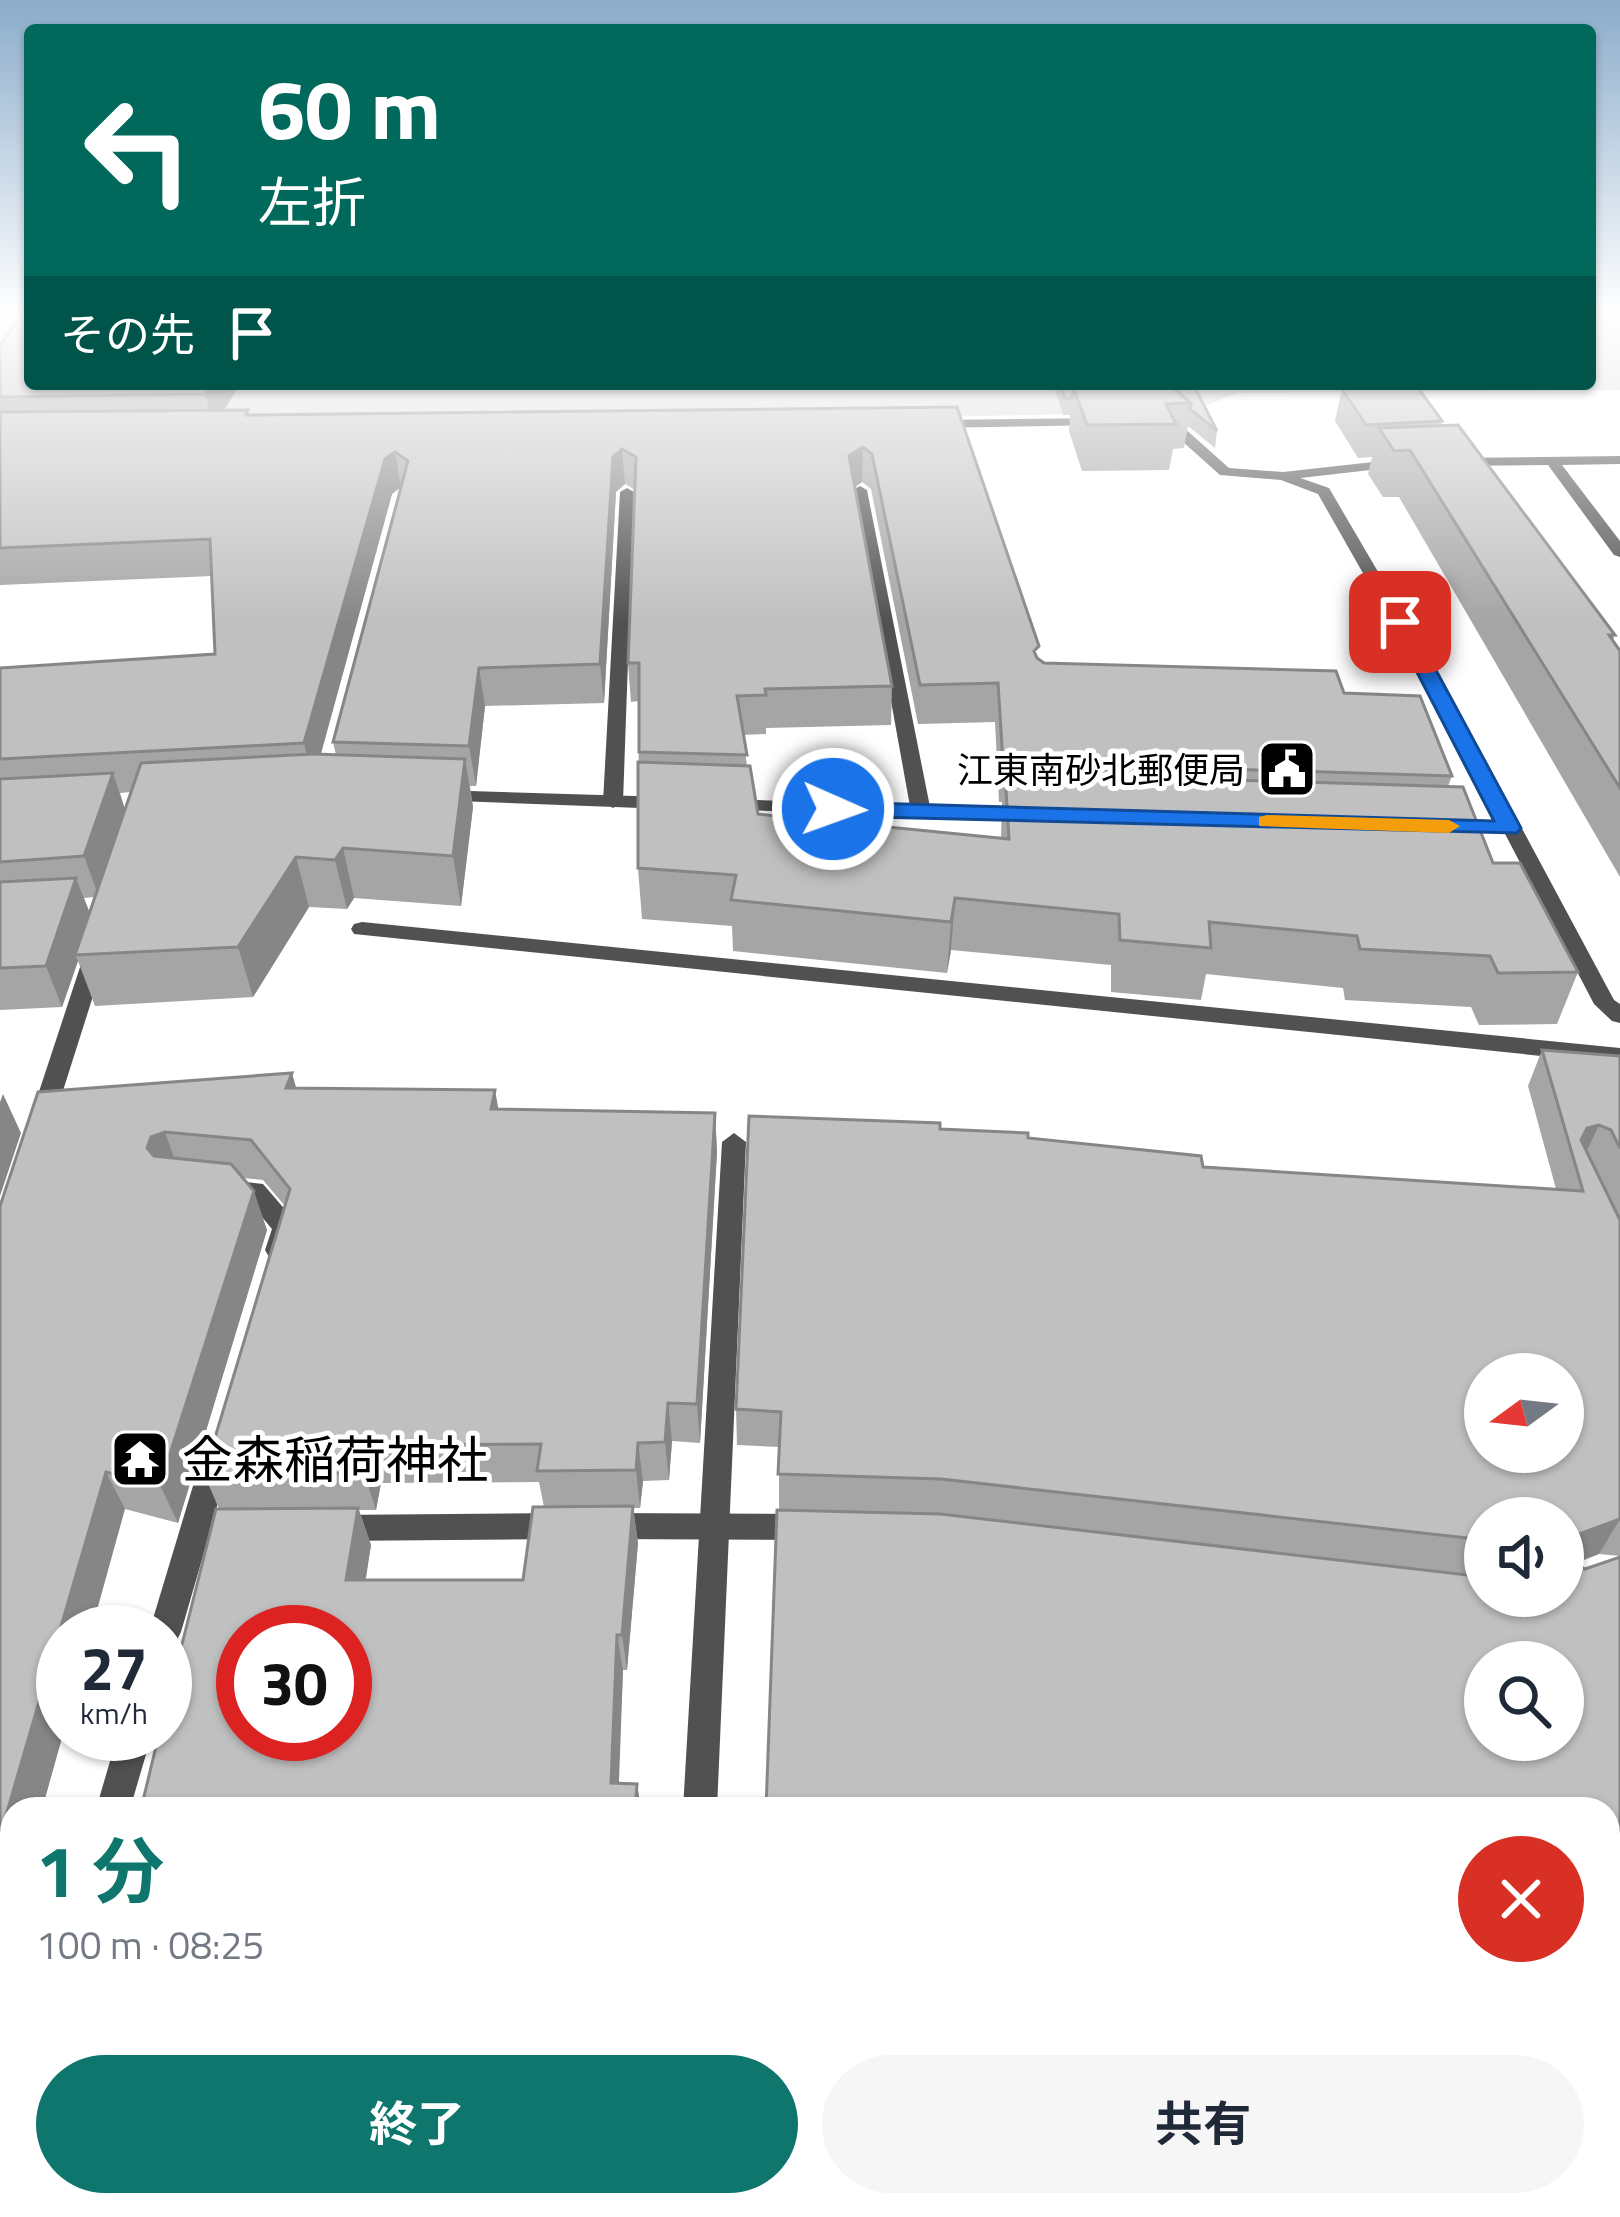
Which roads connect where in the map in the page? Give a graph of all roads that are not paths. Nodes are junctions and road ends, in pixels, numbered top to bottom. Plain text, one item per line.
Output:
1 (1126, 421) edge
2 (1148, 421) edge
3 (903, 424) edge
4 (1620, 460) edge
5 (1552, 461) junction
6 (1433, 462) edge
7 (1409, 463) edge
8 (1283, 476) junction
9 (860, 490) edge
10 (627, 492) edge
11 (1620, 551) edge
12 (1421, 699) edge
13 (1444, 700) junction
14 (414, 795) edge
15 (614, 802) junction
16 (684, 804) edge
17 (708, 805) edge
18 (921, 812) junction
19 (1062, 816) edge
20 (1486, 827) dead end
21 (1509, 828) junction
22 (362, 929) dead end
23 (104, 930) edge
24 (1620, 1016) edge
25 (1620, 1056) edge
26 (37, 1135) edge
27 (734, 1142) dead end
28 (198, 1186) edge
29 (272, 1270) edge
30 (227, 1421) edge
31 (712, 1525) junction
32 (313, 1528) edge
33 (847, 1528) edge
34 (195, 1529) junction
35 (266, 1529) edge
36 (173, 1605) edge
37 (127, 1761) edge
38 (117, 1797) edge
39 (701, 1797) edge

1 - 3 street
2 - 8 street
4 - 5 street
5 - 6 street
5 - 11 street
7 - 8 street
8 - 13 street
9 - 18 street
10 - 15 street
12 - 13 street
13 - 21 street
14 - 15 street
15 - 16 street
17 - 18 street
18 - 19 street
20 - 21 street
21 - 24 street
22 - 25 street
23 - 26 street
27 - 31 street
28 - 29 street
30 - 34 street
31 - 32 street
31 - 33 street
31 - 39 street
34 - 35 street
34 - 36 street
37 - 38 street

